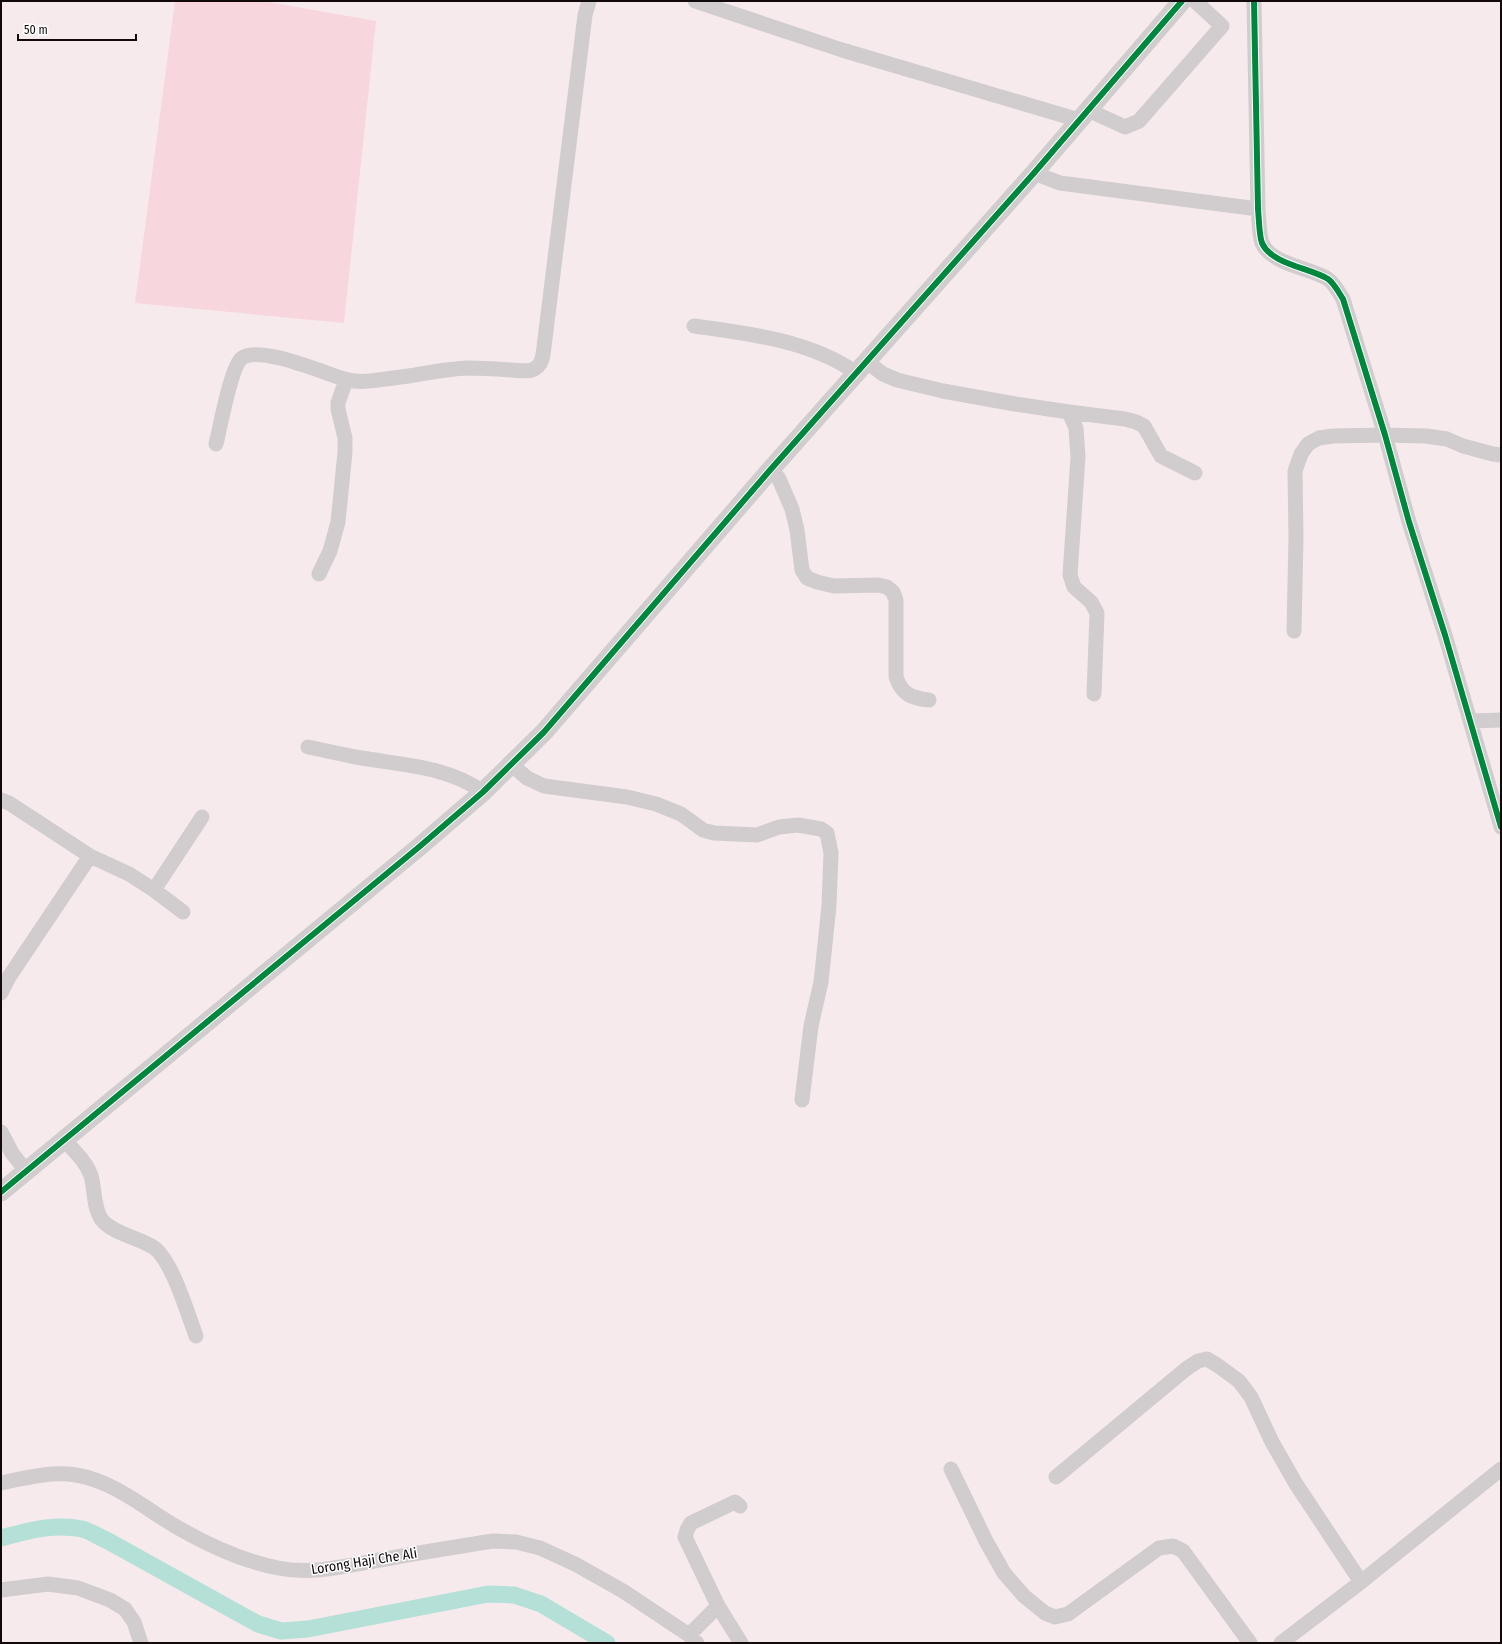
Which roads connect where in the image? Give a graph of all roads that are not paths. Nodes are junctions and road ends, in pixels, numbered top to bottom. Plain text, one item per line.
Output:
1 (589, 1) edge
2 (695, 1) edge
3 (1182, 1) edge
4 (1196, 1) edge
5 (1254, 1) edge
6 (718, 5) edge
7 (1084, 115) junction
8 (1034, 173) junction
9 (1258, 209) junction
10 (694, 326) dead end
11 (861, 367) junction
12 (346, 380) junction
13 (1069, 412) junction
14 (1386, 435) junction
15 (216, 444) dead end
16 (1501, 455) edge
17 (771, 469) junction
18 (1195, 473) dead end
19 (319, 574) dead end
20 (1294, 631) dead end
21 (1094, 694) dead end
22 (930, 700) dead end
23 (1501, 720) edge
24 (1471, 721) junction
25 (308, 747) dead end
26 (511, 764) junction
27 (483, 792) junction
28 (1, 800) edge
29 (202, 817) dead end
30 (1501, 827) edge
31 (90, 856) junction
32 (154, 890) junction
33 (183, 912) dead end
34 (1, 993) edge
35 (802, 1100) dead end
36 (1, 1132) edge
37 (64, 1140) junction
38 (26, 1171) junction
39 (1, 1192) edge
40 (196, 1336) dead end
41 (951, 1469) dead end
42 (1501, 1469) edge
43 (1056, 1477) dead end
44 (1, 1483) edge
45 (740, 1506) dead end
46 (1361, 1582) junction
47 (1, 1590) edge
48 (718, 1606) junction
49 (693, 1639) edge
50 (141, 1643) edge
51 (741, 1643) edge
52 (1250, 1643) edge
53 (1282, 1643) edge

1 - 12 street
2 - 6 street
3 - 7 street
4 - 7 street
5 - 9 street
6 - 7 street
7 - 8 street
8 - 9 street
8 - 11 street
9 - 14 street
10 - 11 street
11 - 13 street
11 - 17 street
12 - 15 street
12 - 19 street
13 - 18 street
13 - 21 street
14 - 16 street
14 - 20 street
14 - 24 street
17 - 22 street
17 - 26 street
23 - 24 street
24 - 30 street
25 - 27 street
26 - 27 street
26 - 35 street
27 - 37 street
28 - 31 street
29 - 32 street
31 - 32 street
31 - 34 street
32 - 33 street
36 - 38 street
37 - 38 street
37 - 40 street
38 - 39 street
41 - 52 street
42 - 46 street
43 - 46 street
44 - 49 street, Lorong Haji Che Ali
45 - 48 street
46 - 53 street
47 - 50 street
48 - 49 street
48 - 51 street

